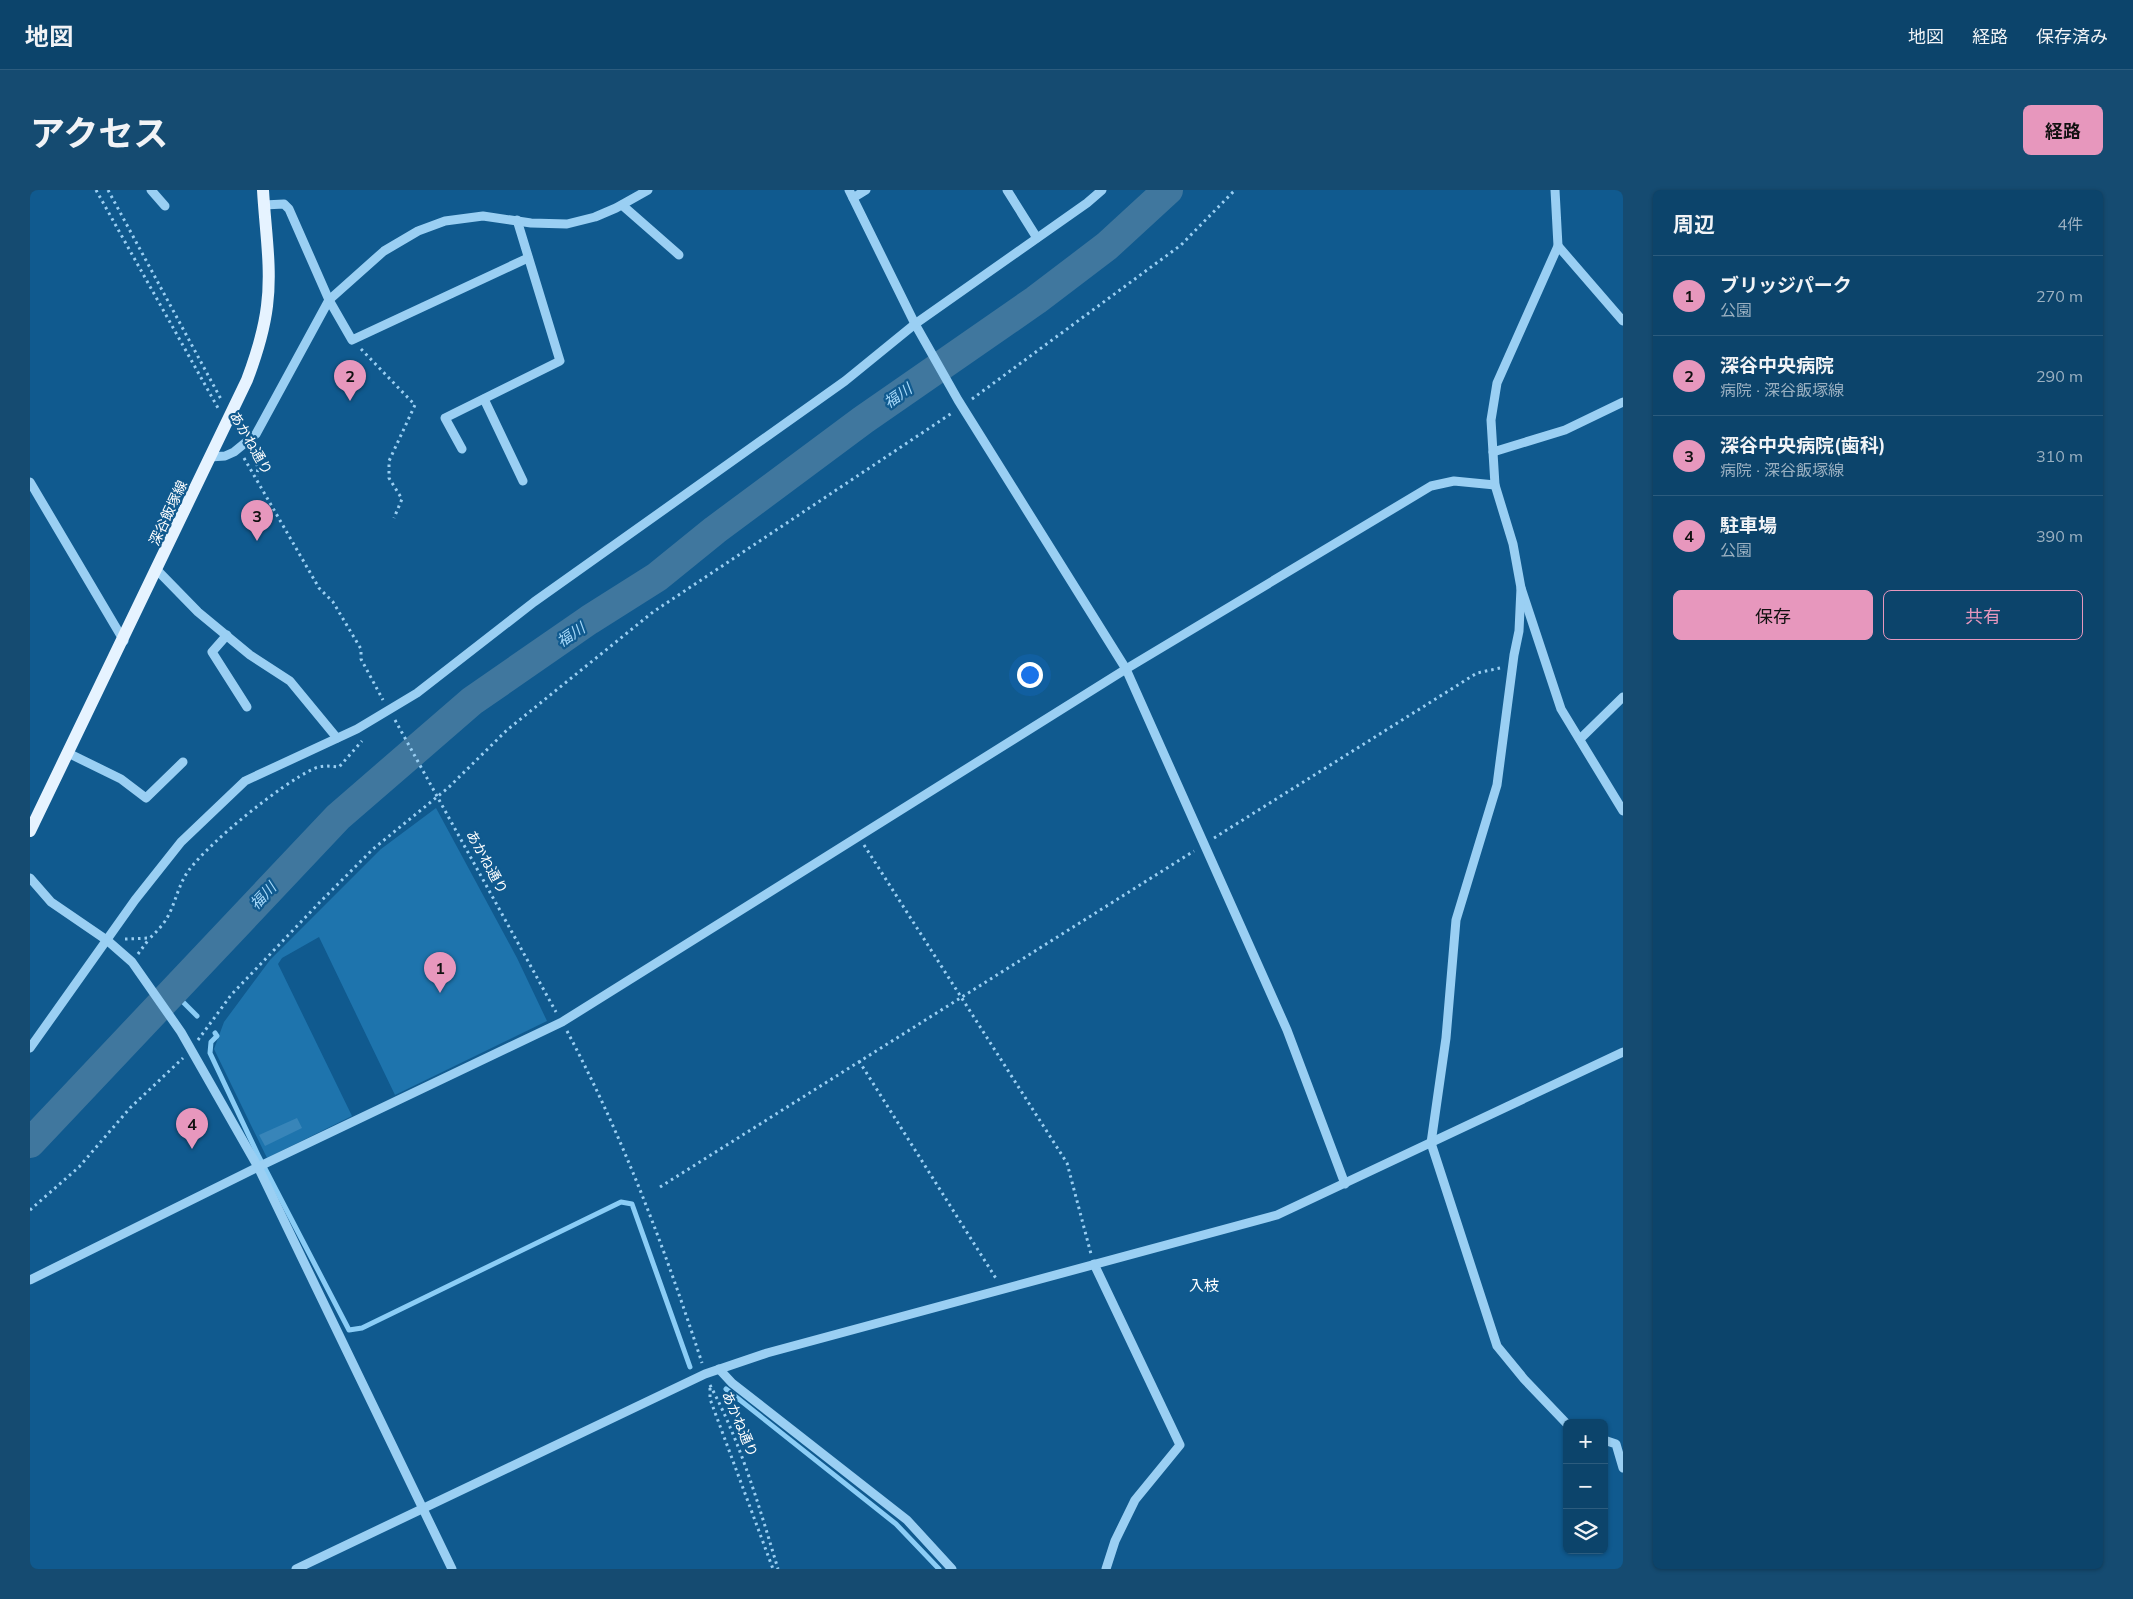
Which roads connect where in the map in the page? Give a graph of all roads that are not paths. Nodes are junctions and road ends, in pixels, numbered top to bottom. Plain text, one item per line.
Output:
1 (151, 190) edge
2 (263, 190) edge
3 (648, 190) edge
4 (866, 190) edge
5 (1007, 190) edge
6 (1102, 190) edge
7 (1555, 190) edge
8 (851, 194) edge
9 (264, 205) junction
10 (622, 205) junction
11 (164, 206) dead end
12 (517, 220) junction
13 (1036, 238) junction
14 (1558, 246) junction
15 (679, 256) dead end
16 (528, 258) junction
17 (329, 300) junction
18 (1623, 321) edge
19 (915, 324) junction
20 (484, 399) junction
21 (1623, 402) edge
22 (462, 449) dead end
23 (1493, 452) junction
24 (210, 457) junction
25 (523, 481) dead end
26 (30, 482) edge
27 (1495, 485) junction
28 (157, 570) junction
29 (1521, 588) junction
30 (227, 636) junction
31 (124, 640) junction
32 (1126, 669) junction
33 (1623, 697) edge
34 (246, 707) dead end
35 (337, 738) junction
36 (1580, 739) junction
37 (68, 753) junction
38 (183, 762) dead end
39 (1623, 811) edge
40 (30, 831) edge
41 (30, 878) edge
42 (108, 941) junction
43 (30, 1048) edge
44 (1623, 1052) edge
45 (1431, 1143) junction
46 (258, 1167) junction
47 (1345, 1184) junction
48 (1094, 1264) junction
49 (30, 1280) edge
50 (719, 1369) junction
51 (1563, 1420) edge
52 (1608, 1441) edge
53 (1623, 1468) edge
54 (423, 1509) junction
55 (296, 1569) edge
56 (452, 1569) edge
57 (952, 1569) edge
58 (1106, 1569) edge

1 - 11 street
2 - 9 main road, 深谷飯塚線
3 - 10 street
4 - 8 street
5 - 13 street
6 - 13 street
7 - 14 street
8 - 19 street
9 - 17 street
9 - 24 main road, 深谷飯塚線
10 - 12 street
10 - 15 street
12 - 16 street
12 - 17 street
13 - 19 street
14 - 18 street
14 - 23 street
16 - 17 street
16 - 20 street
17 - 24 street
19 - 32 street
19 - 35 street
20 - 22 street
20 - 25 street
21 - 23 street
23 - 27 street
24 - 28 main road, 深谷飯塚線
26 - 31 street
27 - 29 street
27 - 32 street
28 - 30 street
28 - 31 main road, 深谷飯塚線
29 - 36 street
29 - 45 street
30 - 34 street
30 - 35 street
31 - 37 main road, 深谷飯塚線
32 - 46 street
32 - 47 street
33 - 36 street
35 - 42 street
36 - 39 street
37 - 38 street
37 - 40 main road, 深谷飯塚線
41 - 42 street
42 - 43 street
42 - 46 street
44 - 45 street
45 - 47 street
45 - 51 street
46 - 49 street
46 - 54 street
47 - 48 street
48 - 50 street
48 - 58 street
50 - 54 street
50 - 57 street
52 - 53 street
54 - 55 street
54 - 56 street

